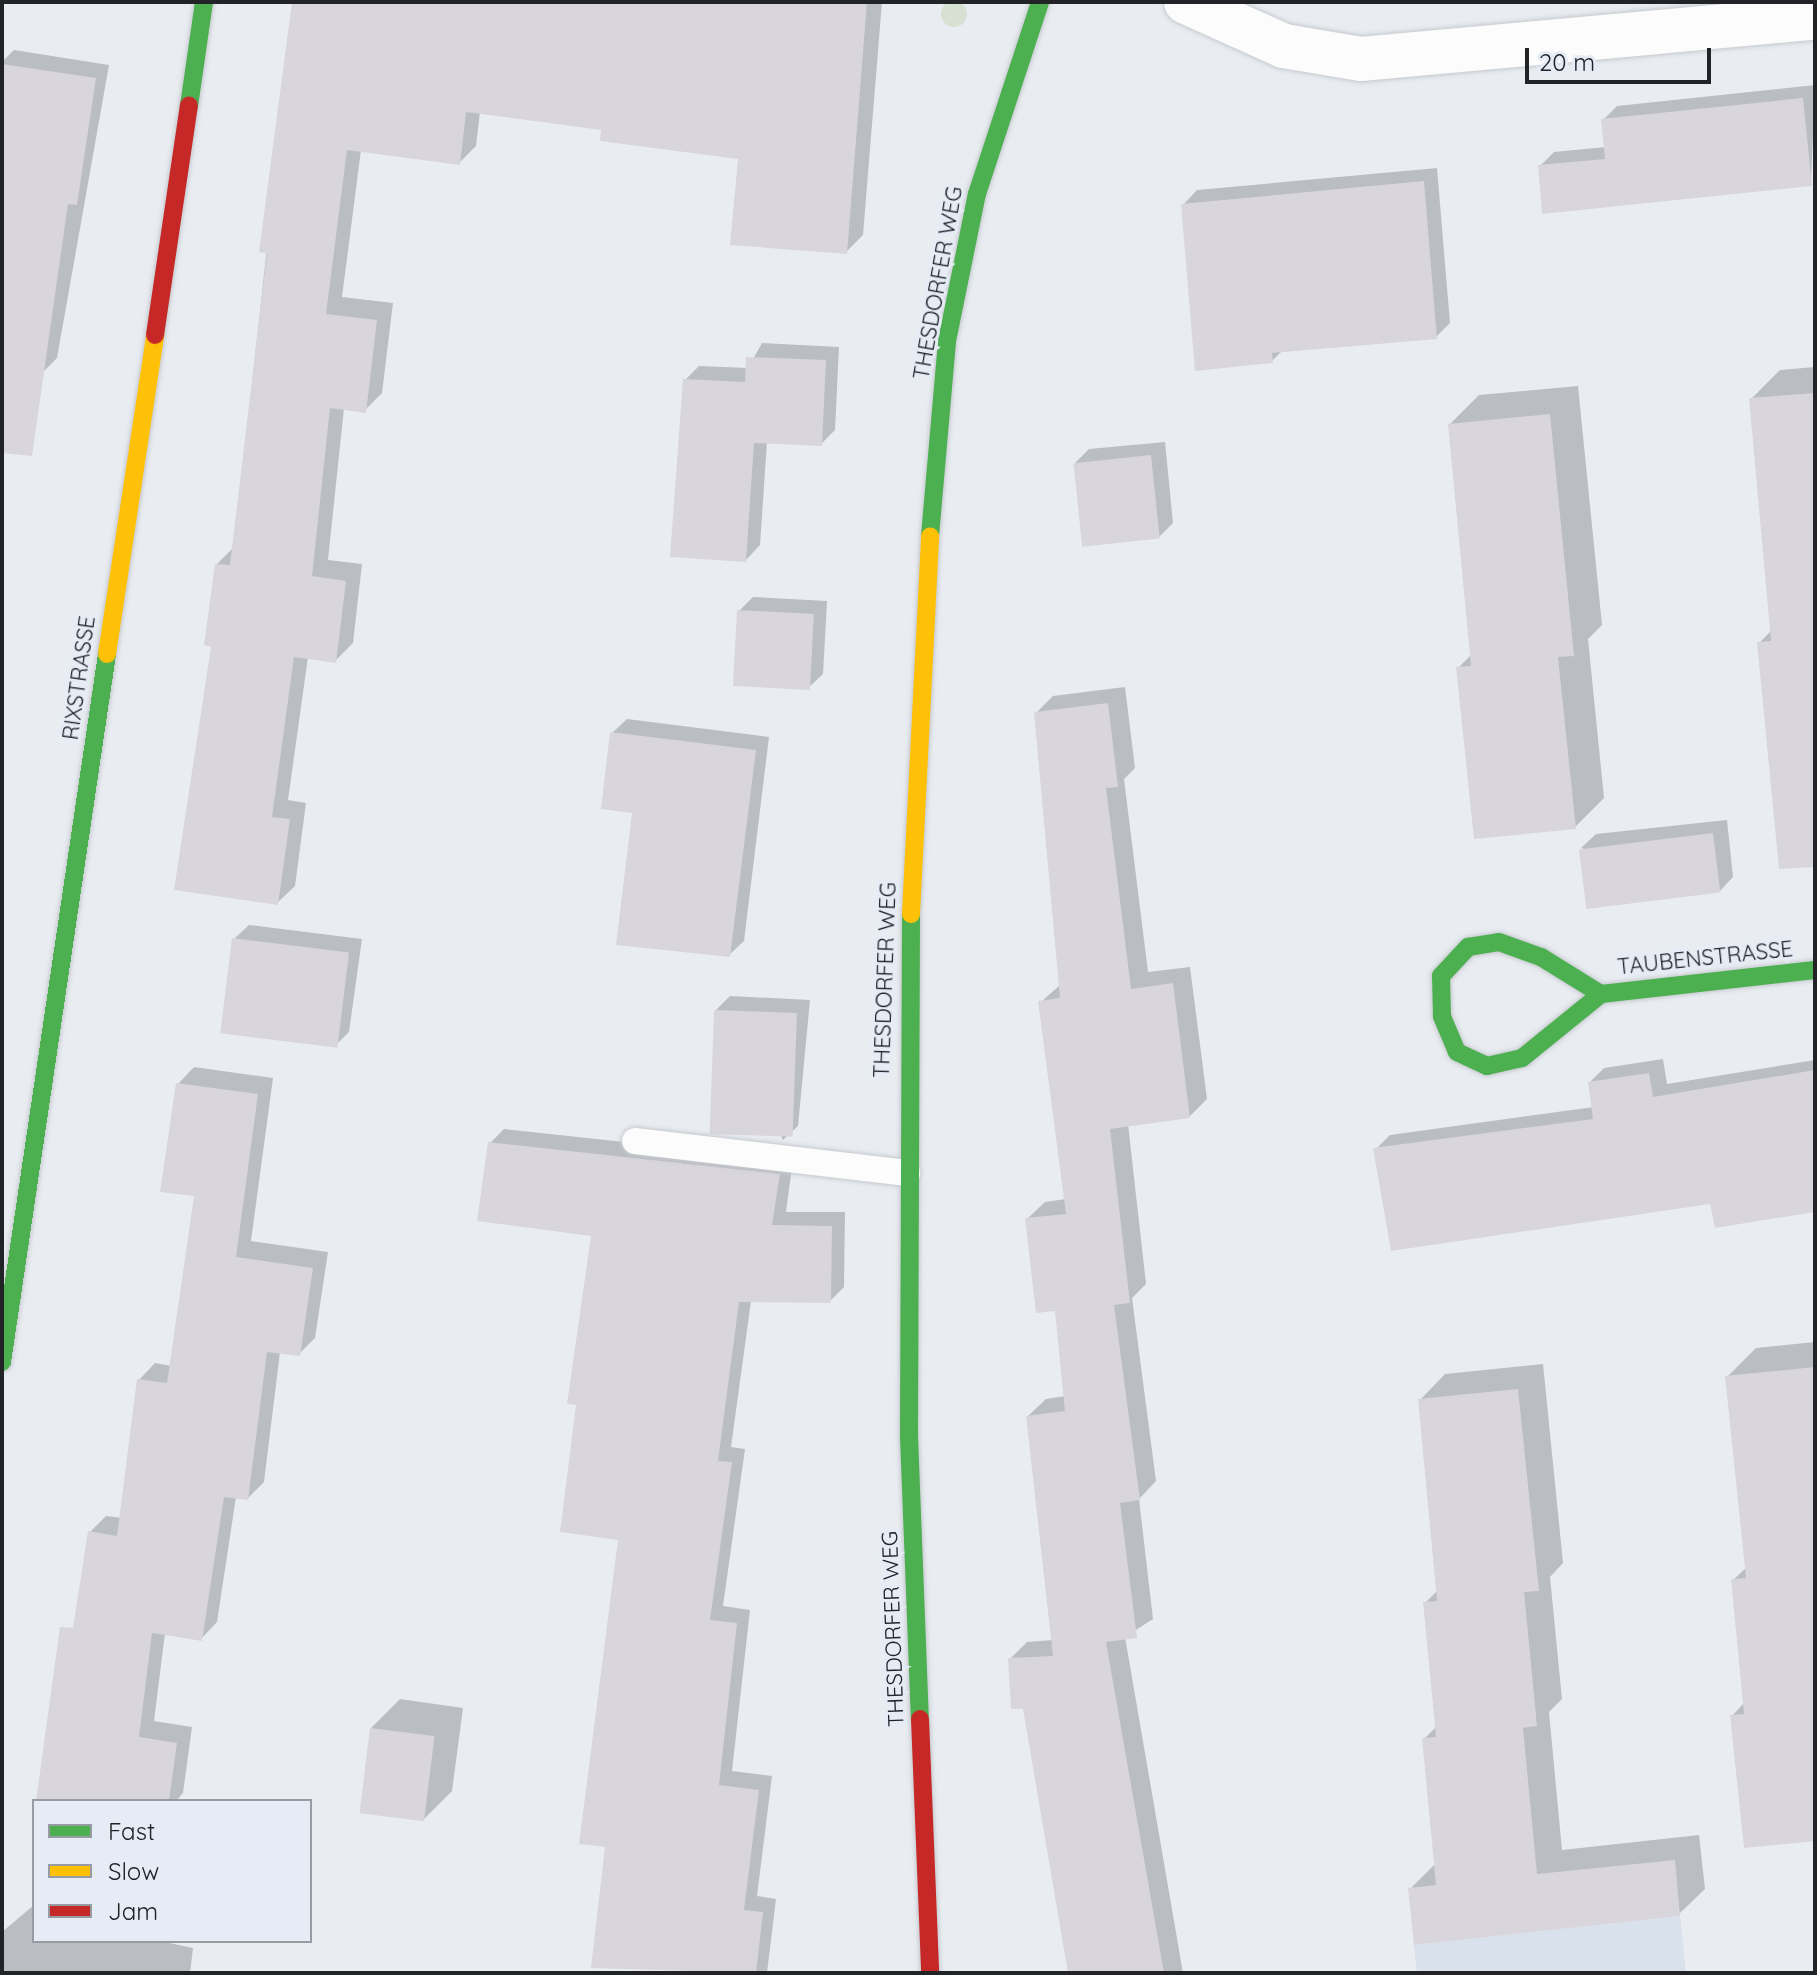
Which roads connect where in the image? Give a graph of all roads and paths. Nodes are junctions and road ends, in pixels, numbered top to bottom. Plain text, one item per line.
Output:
1 (204, 2) edge
2 (1040, 2) edge
3 (1186, 2) edge
4 (1815, 18) edge
5 (1815, 970) edge
6 (1601, 994) junction
7 (635, 1141) dead end
8 (907, 1173) junction
9 (2, 1362) edge
10 (930, 1973) edge

1 - 9 street, RIXSTRASSE
2 - 8 street, THESDORFER WEG
3 - 4 street
5 - 6 street, TAUBENSTRASSE
6 - 6 street, TAUBENSTRASSE
7 - 8 lane
8 - 10 street, THESDORFER WEG

